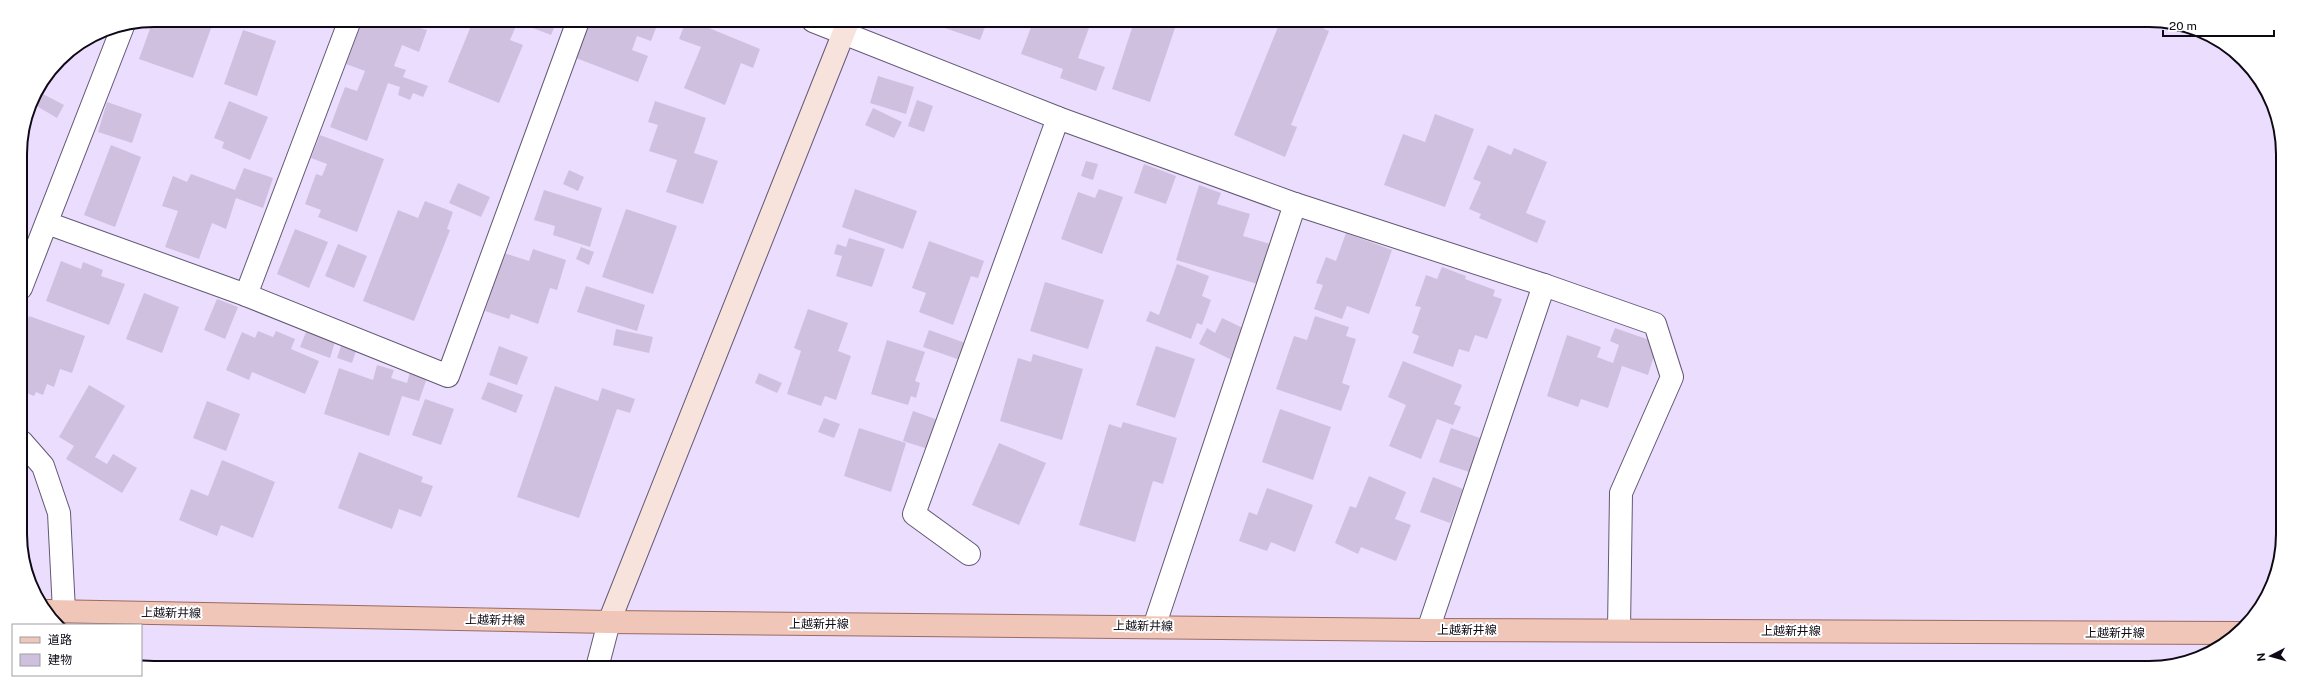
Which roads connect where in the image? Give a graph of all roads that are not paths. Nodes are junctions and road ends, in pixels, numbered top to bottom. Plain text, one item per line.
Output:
1 (347, 27) edge
2 (576, 27) edge
3 (846, 27) edge
4 (121, 31) edge
5 (1058, 118) junction
6 (1295, 204) junction
7 (47, 223) junction
8 (27, 273) edge
9 (1544, 284) junction
10 (246, 295) junction
11 (27, 448) edge
12 (969, 554) dead end
13 (56, 611) edge
14 (609, 622) junction
15 (1154, 626) junction
16 (1428, 630) junction
17 (1619, 630) junction
18 (2229, 633) edge
19 (599, 661) edge

1 - 10 street
2 - 10 street
3 - 5 street
3 - 14 street
4 - 7 street
5 - 6 street
5 - 12 street
6 - 9 street
6 - 15 street
7 - 8 street
7 - 10 street
9 - 16 street
9 - 17 street
11 - 13 street
13 - 14 main road, 上越新井線
14 - 15 main road, 上越新井線
14 - 19 street
15 - 16 main road, 上越新井線
16 - 17 main road, 上越新井線
17 - 18 main road, 上越新井線

